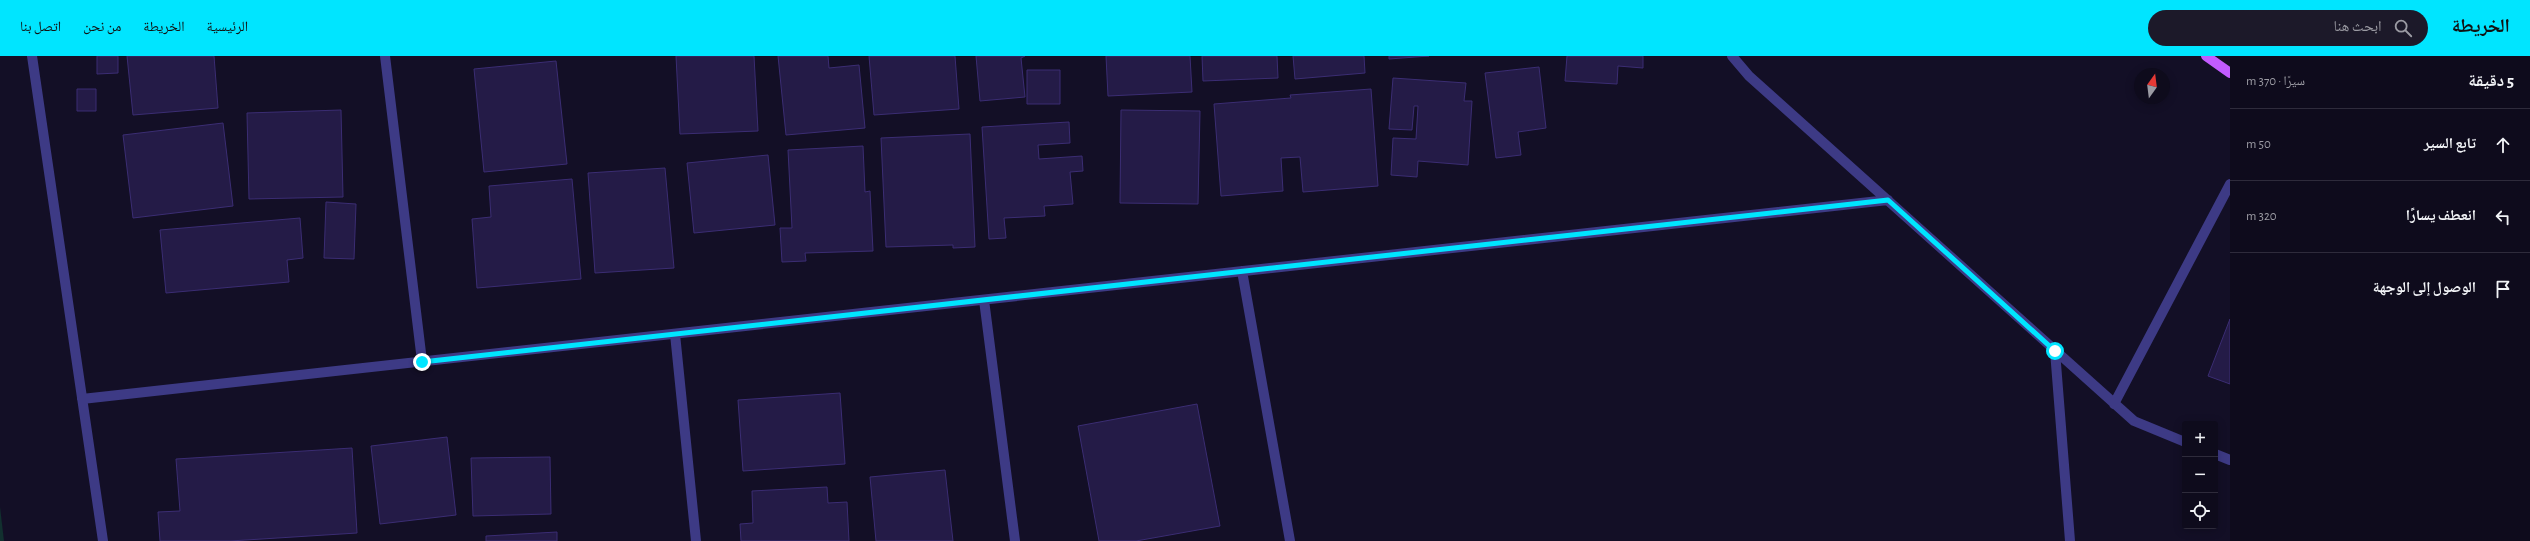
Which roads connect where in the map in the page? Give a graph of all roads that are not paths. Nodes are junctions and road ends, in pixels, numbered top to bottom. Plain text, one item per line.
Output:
1 (32, 56) edge
2 (385, 56) edge
3 (1732, 56) edge
4 (2206, 56) edge
5 (2230, 73) edge
6 (2230, 184) edge
7 (1888, 200) junction
8 (1242, 271) junction
9 (984, 300) junction
10 (675, 334) junction
11 (2055, 351) junction
12 (422, 362) junction
13 (82, 399) junction
14 (2114, 404) junction
15 (2182, 441) edge
16 (2218, 455) edge
17 (2230, 460) edge
18 (103, 541) edge
19 (696, 541) edge
20 (1014, 541) edge
21 (1290, 541) edge
22 (2070, 541) edge

1 - 13 street
2 - 12 street
3 - 7 street
4 - 5 main road
6 - 14 street
7 - 8 street
7 - 11 street
8 - 9 street
8 - 21 street
9 - 10 street
9 - 20 street
10 - 12 street
10 - 19 street
11 - 14 street
11 - 22 street
12 - 13 street
13 - 18 street
14 - 15 street
16 - 17 street

